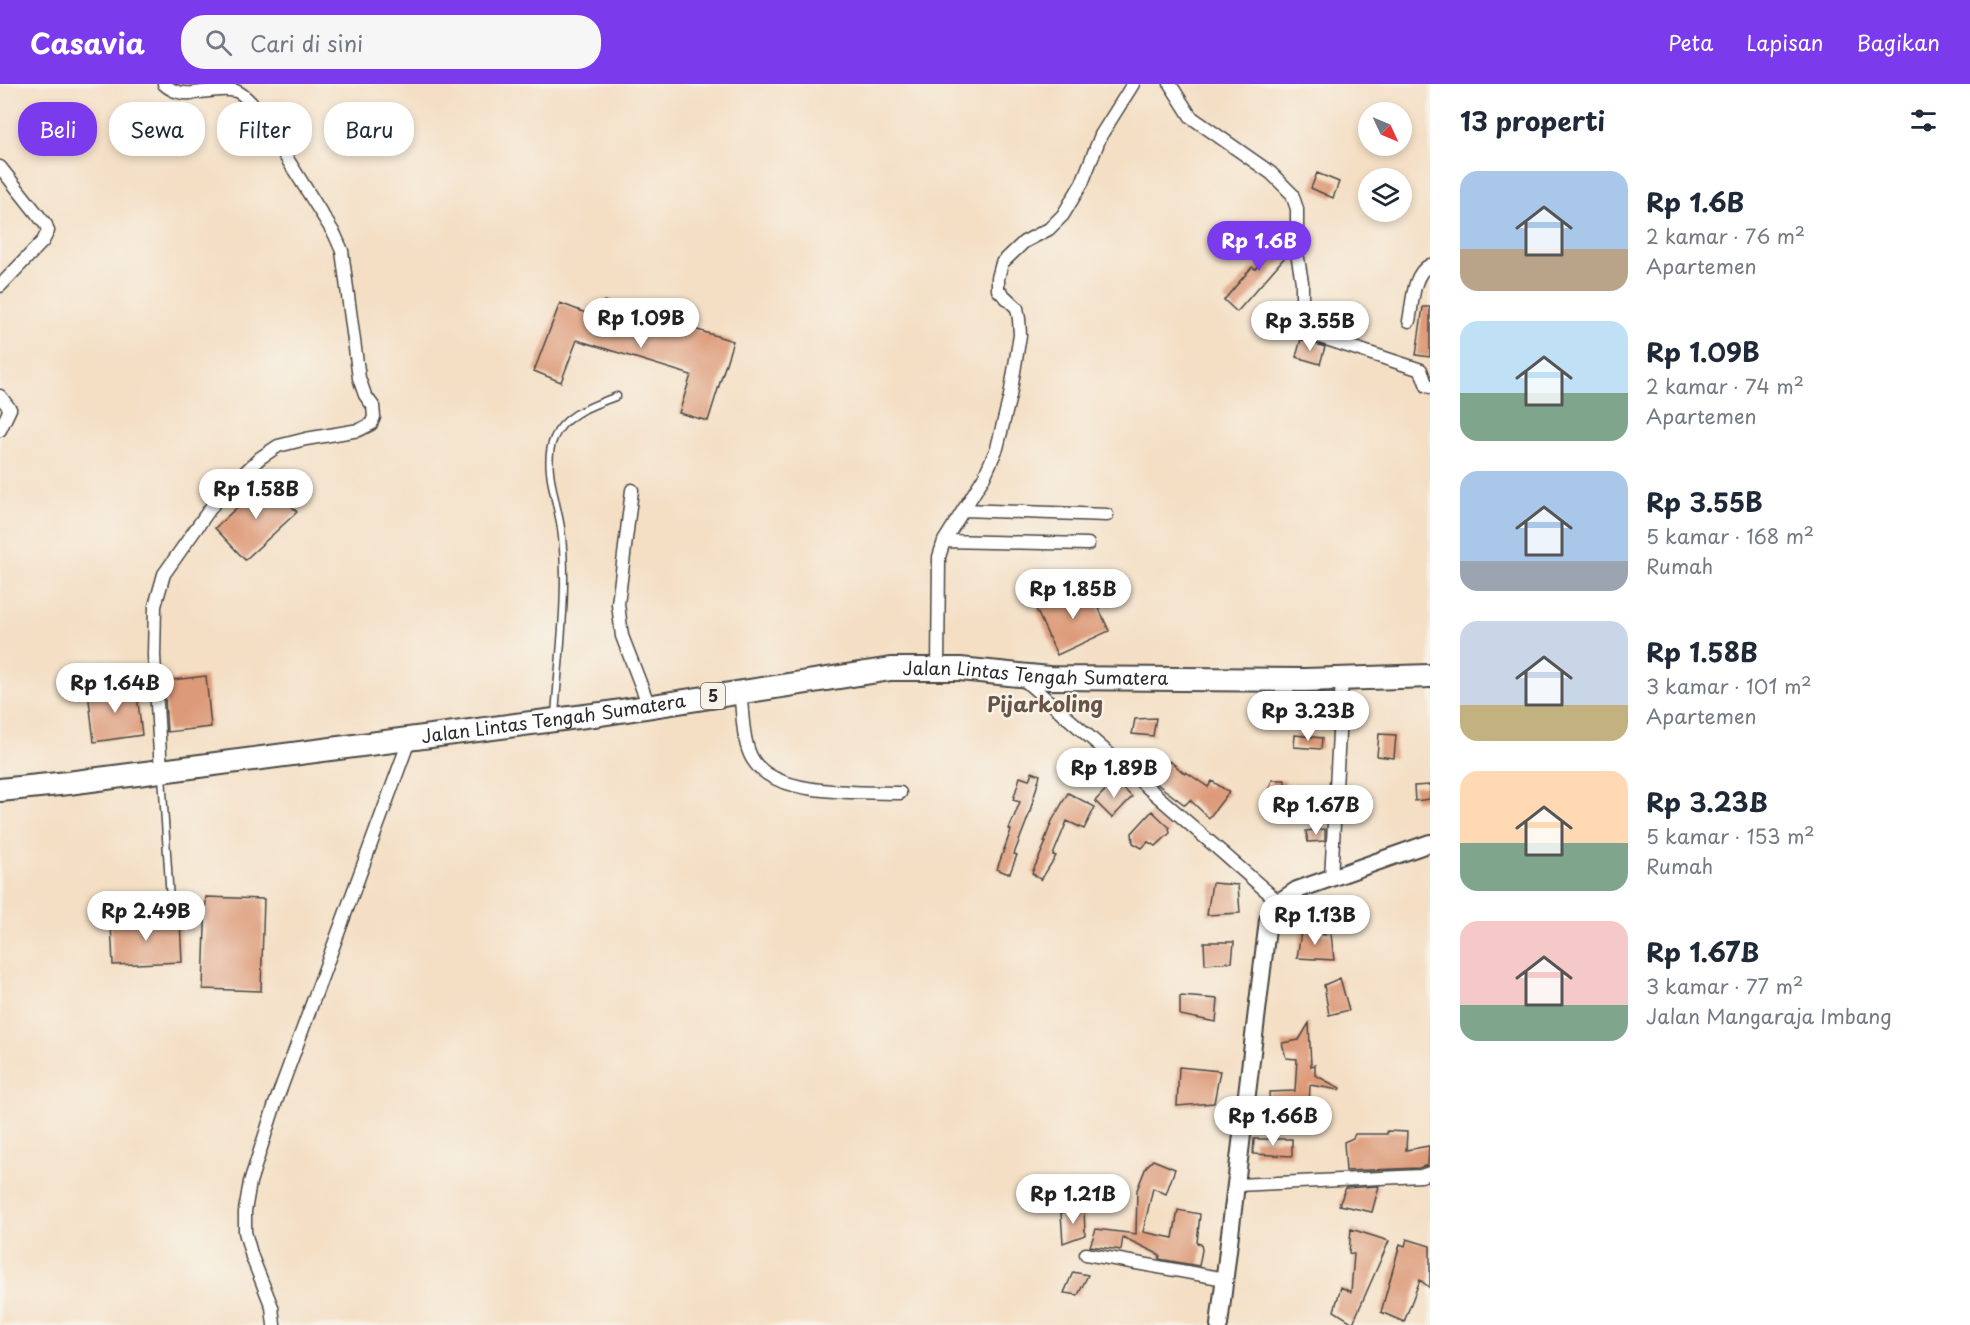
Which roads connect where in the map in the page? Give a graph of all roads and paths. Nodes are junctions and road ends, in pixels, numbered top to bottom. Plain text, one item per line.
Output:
1 (164, 84) edge
2 (1133, 84) edge
3 (1170, 84) edge
4 (239, 88) edge
5 (0, 167) edge
6 (1430, 265) edge
7 (0, 286) edge
8 (1409, 321) dead end
9 (1430, 387) edge
10 (0, 396) edge
11 (617, 396) dead end
12 (0, 430) edge
13 (632, 490) dead end
14 (963, 510) junction
15 (1107, 515) dead end
16 (944, 541) junction
17 (1088, 544) dead end
18 (938, 669) junction
19 (1018, 675) junction
20 (1430, 676) edge
21 (1342, 679) junction
22 (740, 692) junction
23 (649, 706) junction
24 (555, 720) junction
25 (410, 738) junction
26 (161, 770) junction
27 (0, 790) edge
28 (900, 793) dead end
29 (1430, 843) edge
30 (1331, 878) junction
31 (170, 900) dead end
32 (1279, 902) junction
33 (1430, 1173) edge
34 (1237, 1185) junction
35 (1086, 1254) dead end
36 (1225, 1280) junction
37 (274, 1325) edge
38 (1219, 1325) edge

1 - 4 street
2 - 14 street
3 - 9 street
4 - 26 street
5 - 7 street
6 - 8 street
10 - 12 street
11 - 24 lane
13 - 23 street
14 - 15 street
14 - 16 street
16 - 17 street
16 - 18 street
18 - 19 highway, Jalan Lintas Tengah Sumatera / 5
18 - 22 highway, Jalan Lintas Tengah Sumatera / 5
19 - 21 highway, Jalan Lintas Tengah Sumatera / 5
19 - 32 street
20 - 21 highway, Jalan Lintas Tengah Sumatera / 5
21 - 30 street
22 - 23 highway, Jalan Lintas Tengah Sumatera / 5
22 - 28 street
23 - 24 highway, Jalan Lintas Tengah Sumatera / 5
24 - 25 highway, Jalan Lintas Tengah Sumatera / 5
25 - 26 highway, Jalan Lintas Tengah Sumatera / 5
25 - 37 street
26 - 27 highway, Jalan Lintas Tengah Sumatera / 5
26 - 31 lane
29 - 30 street
30 - 32 street
32 - 34 street
33 - 34 street
34 - 36 street
35 - 36 street
36 - 38 street

